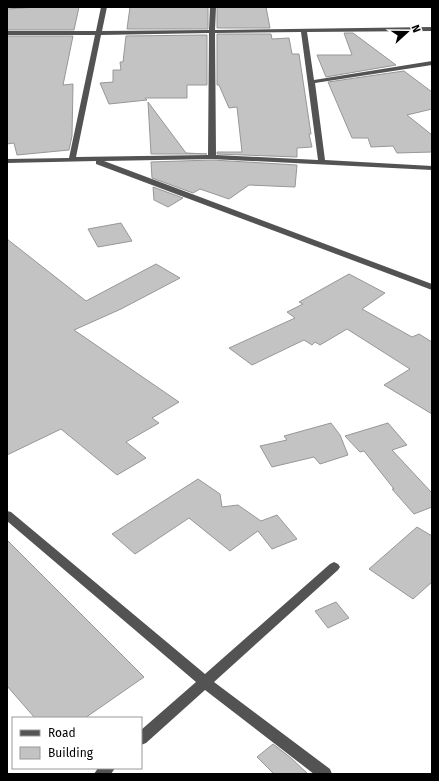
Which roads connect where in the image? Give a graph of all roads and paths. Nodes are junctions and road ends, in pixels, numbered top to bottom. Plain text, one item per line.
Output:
1 (104, 7) edge
2 (213, 7) edge
3 (432, 29) edge
4 (304, 30) junction
5 (212, 32) junction
6 (7, 33) edge
7 (98, 33) junction
8 (432, 62) edge
9 (311, 82) junction
10 (212, 157) junction
11 (72, 160) junction
12 (92, 160) junction
13 (7, 161) edge
14 (322, 163) junction
15 (432, 168) edge
16 (432, 287) edge
17 (7, 515) edge
18 (334, 567) dead end
19 (205, 682) junction
20 (142, 738) edge
21 (325, 774) edge

1 - 7 street
2 - 5 street
3 - 4 street
4 - 5 street
4 - 9 street
5 - 7 street
5 - 10 street
6 - 7 street
7 - 11 street
8 - 9 street
9 - 14 street
10 - 12 street
10 - 14 street
11 - 12 street
11 - 13 street
12 - 16 street
14 - 15 street
17 - 19 street
18 - 19 street
19 - 20 street
19 - 21 street

